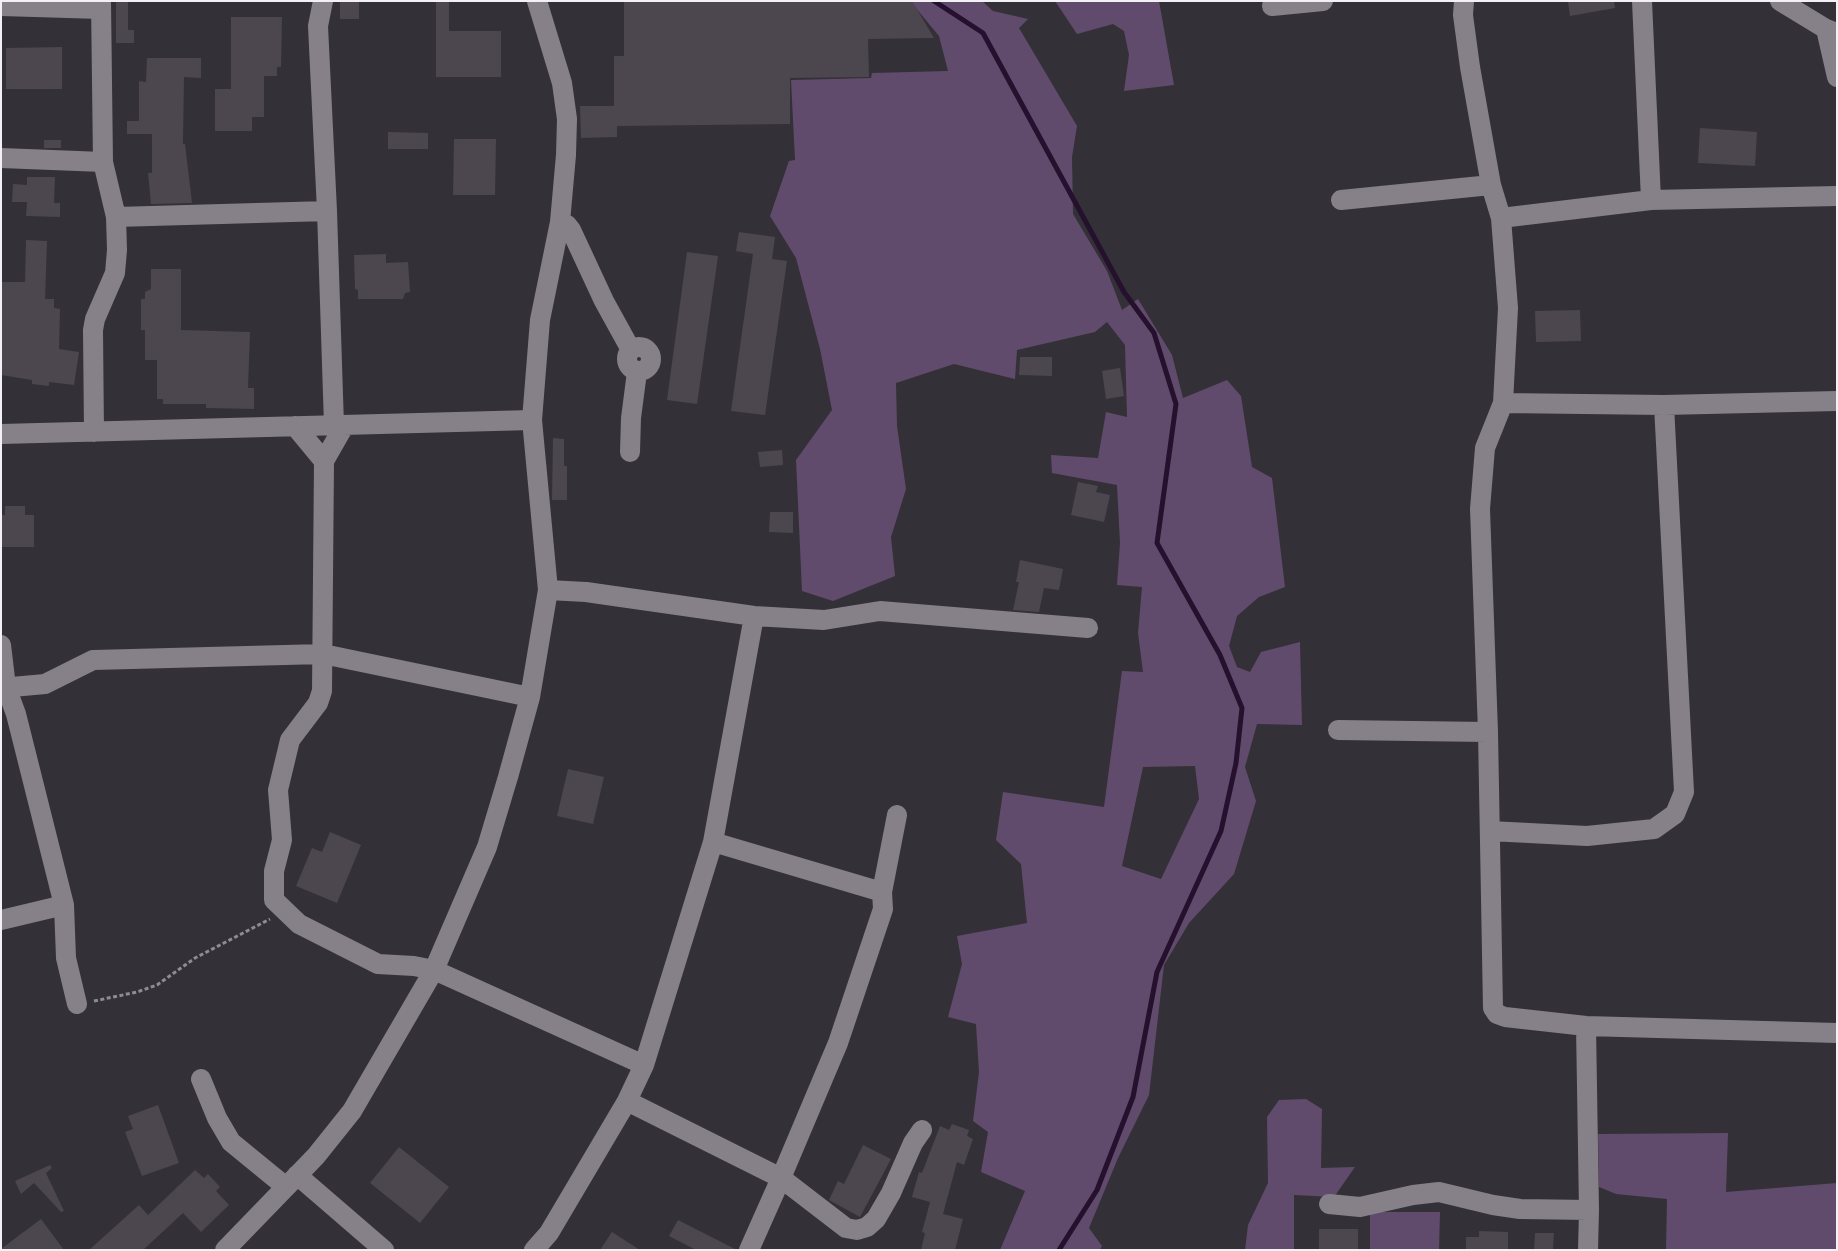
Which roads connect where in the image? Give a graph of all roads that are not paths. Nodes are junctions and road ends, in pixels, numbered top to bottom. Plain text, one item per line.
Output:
1 (323, 1) edge
2 (537, 1) edge
3 (1323, 1) edge
4 (1464, 1) edge
5 (1642, 1) edge
6 (1780, 1) edge
7 (101, 5) edge
8 (1, 6) edge
9 (1272, 6) dead end
10 (1831, 31) edge
11 (1837, 77) edge
12 (1, 158) edge
13 (104, 162) junction
14 (1491, 186) junction
15 (1837, 196) edge
16 (1341, 200) dead end
17 (1651, 200) junction
18 (328, 211) junction
19 (116, 217) junction
20 (1502, 218) junction
21 (560, 222) junction
22 (1837, 401) edge
23 (1503, 403) junction
24 (1664, 405) junction
25 (532, 420) junction
26 (295, 426) junction
27 (339, 426) junction
28 (94, 432) junction
29 (1, 434) edge
30 (630, 452) dead end
31 (324, 461) junction
32 (548, 590) junction
33 (754, 616) junction
34 (1088, 628) dead end
35 (1, 645) edge
36 (323, 654) junction
37 (4, 688) edge
38 (530, 697) junction
39 (1338, 730) dead end
40 (1488, 732) junction
41 (897, 815) dead end
42 (1490, 830) junction
43 (713, 842) junction
44 (882, 892) junction
45 (64, 905) junction
46 (1, 920) edge
47 (434, 970) junction
48 (76, 1004) road end
49 (1586, 1026) junction
50 (1837, 1033) edge
51 (644, 1065) junction
52 (202, 1079) dead end
53 (628, 1102) junction
54 (922, 1130) dead end
55 (781, 1178) junction
56 (291, 1181) junction
57 (1329, 1204) dead end
58 (1589, 1210) junction
59 (224, 1250) edge
60 (384, 1250) edge
61 (534, 1250) edge
62 (749, 1250) edge
63 (1588, 1250) edge

1 - 18 street
2 - 21 street
3 - 9 street
4 - 14 street
5 - 17 street
6 - 10 street
7 - 8 street
7 - 13 street
10 - 11 street
12 - 13 street
13 - 19 street
14 - 16 street
14 - 20 street
15 - 17 street
17 - 20 street
18 - 19 street
18 - 27 street
19 - 28 street
20 - 23 street
21 - 25 street
21 - 30 street
22 - 24 street
23 - 24 street
23 - 40 street
24 - 42 street
25 - 27 street
25 - 32 street
26 - 27 street
26 - 28 street
26 - 31 street
27 - 31 street
28 - 29 street
31 - 36 street
32 - 33 street
32 - 38 street
33 - 34 street
33 - 43 street
35 - 37 street
36 - 37 street
36 - 38 street
36 - 47 street
37 - 45 street
38 - 47 street
39 - 40 street
40 - 42 street
41 - 44 street
42 - 49 street
43 - 44 street
43 - 51 street
44 - 55 street
45 - 46 street
45 - 48 street
47 - 51 street
47 - 56 street
49 - 50 street
49 - 58 street
51 - 53 street
52 - 56 street
53 - 55 street
53 - 61 street
54 - 55 street
55 - 62 street
56 - 59 street
56 - 60 street
57 - 58 street
58 - 63 street

